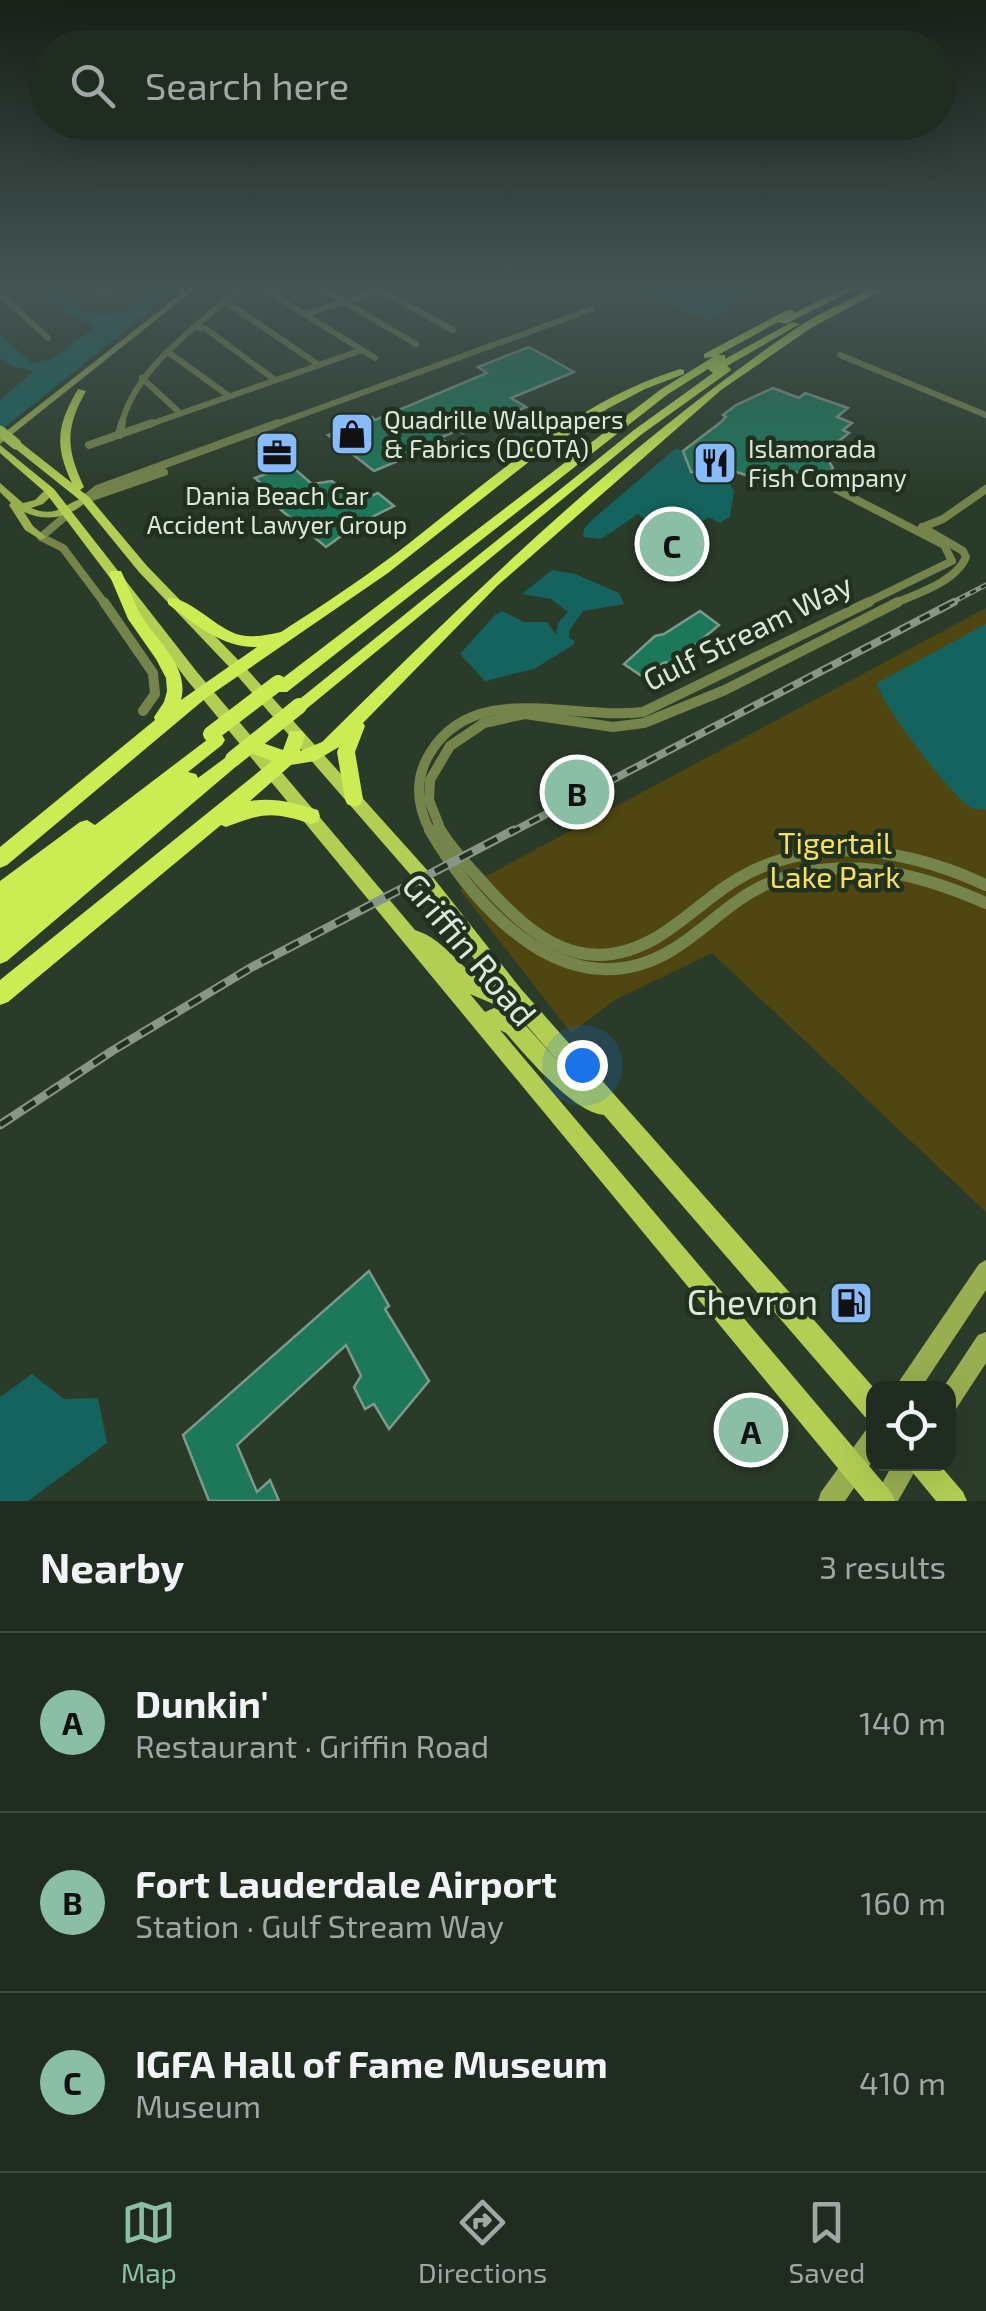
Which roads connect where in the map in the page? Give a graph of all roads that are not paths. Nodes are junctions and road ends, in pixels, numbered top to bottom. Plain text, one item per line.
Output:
1 (112, 355) edge
2 (115, 355) edge
3 (165, 355) edge
4 (172, 355) edge
5 (241, 355) edge
6 (304, 355) edge
7 (348, 355) edge
8 (370, 355) edge
9 (465, 355) edge
10 (476, 355) edge
11 (709, 355) edge
12 (724, 355) edge
13 (738, 355) edge
14 (754, 355) edge
15 (766, 355) edge
16 (840, 356) dead end
17 (375, 358) dead end
18 (319, 365) junction
19 (680, 372) junction
20 (142, 378) junction
21 (275, 380) junction
22 (81, 391) junction
23 (230, 396) junction
24 (54, 399) junction
25 (180, 413) junction
26 (986, 415) edge
27 (0, 431) edge
28 (118, 435) junction
29 (90, 445) dead end
30 (1, 446) edge
31 (834, 481) dead end
32 (822, 482) dead end
33 (0, 486) edge
34 (986, 489) edge
35 (50, 492) junction
36 (85, 499) junction
37 (16, 503) junction
38 (68, 514) junction
39 (919, 529) junction
40 (42, 537) junction
41 (116, 574) junction
42 (174, 601) junction
43 (290, 634) junction
44 (239, 669) junction
45 (204, 691) junction
46 (287, 694) junction
47 (142, 711) dead end
48 (364, 712) junction
49 (152, 731) junction
50 (296, 736) junction
51 (221, 746) junction
52 (251, 746) joint
53 (315, 756) junction
54 (280, 765) junction
55 (354, 799) junction
56 (310, 816) junction
57 (182, 844) junction
58 (0, 859) edge
59 (986, 884) edge
60 (0, 893) edge
61 (986, 903) edge
62 (0, 911) edge
63 (0, 932) edge
64 (412, 936) junction
65 (0, 954) edge
66 (0, 994) edge
67 (514, 996) junction
68 (484, 1022) junction
69 (624, 1123) junction
70 (986, 1270) edge
71 (986, 1343) edge
72 (913, 1381) edge
73 (956, 1389) edge
74 (866, 1399) edge
75 (866, 1448) edge
76 (852, 1465) junction
77 (903, 1471) edge
78 (928, 1471) edge
79 (830, 1501) edge
80 (883, 1501) edge
81 (954, 1501) edge

1 - 24 street
2 - 22 street
3 - 20 street
4 - 23 street
5 - 21 street
6 - 18 street
7 - 18 street
8 - 17 street
9 - 36 street
10 - 36 street
11 - 19 highway
12 - 46 highway
13 - 46 highway
14 - 46 highway
15 - 48 highway
16 - 26 street
18 - 21 street
19 - 43 highway
19 - 46 highway
20 - 25 street
20 - 28 street
21 - 23 street
22 - 24 street
22 - 36 main road
23 - 25 street
24 - 30 street
25 - 28 street
27 - 36 main road, Griffin Road, bridge
28 - 29 street
30 - 35 main road
31 - 39 street, Gulf Stream Way
32 - 39 street, Gulf Stream Way
33 - 37 street
34 - 39 street
35 - 37 street
35 - 38 main road
36 - 38 street
36 - 42 main road, Griffin Road
37 - 38 street
37 - 40 street
38 - 40 street
38 - 41 main road
39 - 59 street, Gulf Stream Way
39 - 61 street, Gulf Stream Way
40 - 47 street
41 - 45 main road
41 - 49 highway
42 - 43 highway
42 - 44 main road, Griffin Road
43 - 44 highway
44 - 45 highway
44 - 50 main road, Griffin Road
45 - 49 highway
45 - 52 main road
46 - 51 highway, bridge
46 - 51 highway, bridge
48 - 53 highway
48 - 55 highway
49 - 58 highway
50 - 53 main road, Griffin Road
50 - 54 highway
51 - 60 highway
51 - 62 highway
51 - 63 highway
51 - 65 highway
52 - 54 highway
53 - 54 highway
53 - 55 main road, Griffin Road
54 - 56 main road, Griffin Road
54 - 57 highway
55 - 67 main road, Griffin Road
56 - 57 highway
56 - 64 main road, Griffin Road
57 - 66 highway
64 - 67 main road
64 - 68 main road, Griffin Road
67 - 69 main road, Griffin Road
68 - 69 main road
68 - 76 main road, Griffin Road
69 - 74 main road, Griffin Road
70 - 72 street
71 - 73 street
75 - 76 street
76 - 79 street
76 - 80 main road, Griffin Road
77 - 80 street
78 - 81 main road

